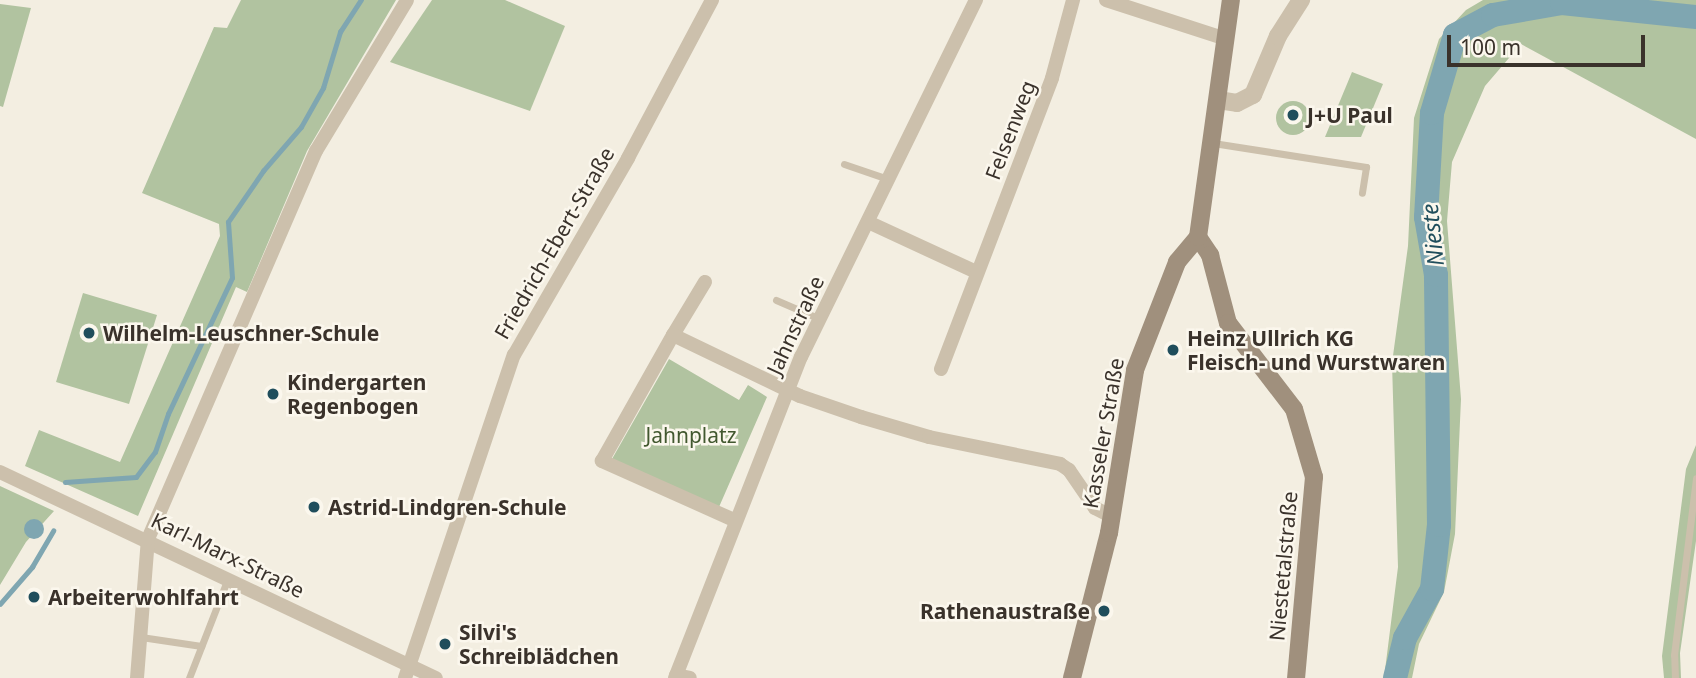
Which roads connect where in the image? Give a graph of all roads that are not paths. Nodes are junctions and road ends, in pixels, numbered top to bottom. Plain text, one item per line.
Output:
1 (407, 0) edge
2 (712, 0) edge
3 (976, 0) edge
4 (1073, 0) edge
5 (1106, 0) edge
6 (1231, 0) edge
7 (1301, 0) edge
8 (1226, 38) junction
9 (1218, 100) junction
10 (1212, 143) junction
11 (844, 164) dead end
12 (889, 179) junction
13 (1362, 193) dead end
14 (868, 222) junction
15 (1199, 237) junction
16 (976, 272) junction
17 (705, 282) dead end
18 (776, 300) dead end
19 (820, 319) junction
20 (673, 335) junction
21 (941, 369) dead end
22 (788, 388) junction
23 (0, 472) edge
24 (1696, 478) edge
25 (1111, 516) junction
26 (734, 520) junction
27 (148, 539) junction
28 (229, 578) junction
29 (140, 637) junction
30 (201, 646) junction
31 (408, 672) edge
32 (681, 677) edge
33 (137, 678) edge
34 (189, 678) edge
35 (436, 678) edge
36 (1072, 678) edge
37 (1296, 678) edge
38 (1675, 678) edge

1 - 27 street
2 - 31 street, Friedrich-Ebert-Straße
3 - 12 street, Jahnstraße
4 - 16 street, Felsenweg
5 - 8 street
6 - 8 main road
7 - 9 street
8 - 9 main road
9 - 10 main road
10 - 13 lane
10 - 15 main road
11 - 12 lane
12 - 14 street, Jahnstraße
14 - 16 street
14 - 19 street, Jahnstraße
15 - 25 main road, Kasseler Straße
15 - 37 main road, Niestetalstraße
16 - 21 street, Felsenweg
17 - 20 street
18 - 19 lane
19 - 22 street, Jahnstraße
20 - 22 street
20 - 26 street
22 - 25 street
22 - 26 street, Jahnstraße
23 - 27 street, Karl-Marx-Straße
24 - 38 lane
25 - 36 main road, Kasseler Straße
26 - 32 street, Jahnstraße
27 - 28 street, Karl-Marx-Straße
27 - 29 street
28 - 30 lane
28 - 31 street, Karl-Marx-Straße
29 - 30 lane
29 - 33 street
30 - 34 lane
31 - 35 street, Karl-Marx-Straße

